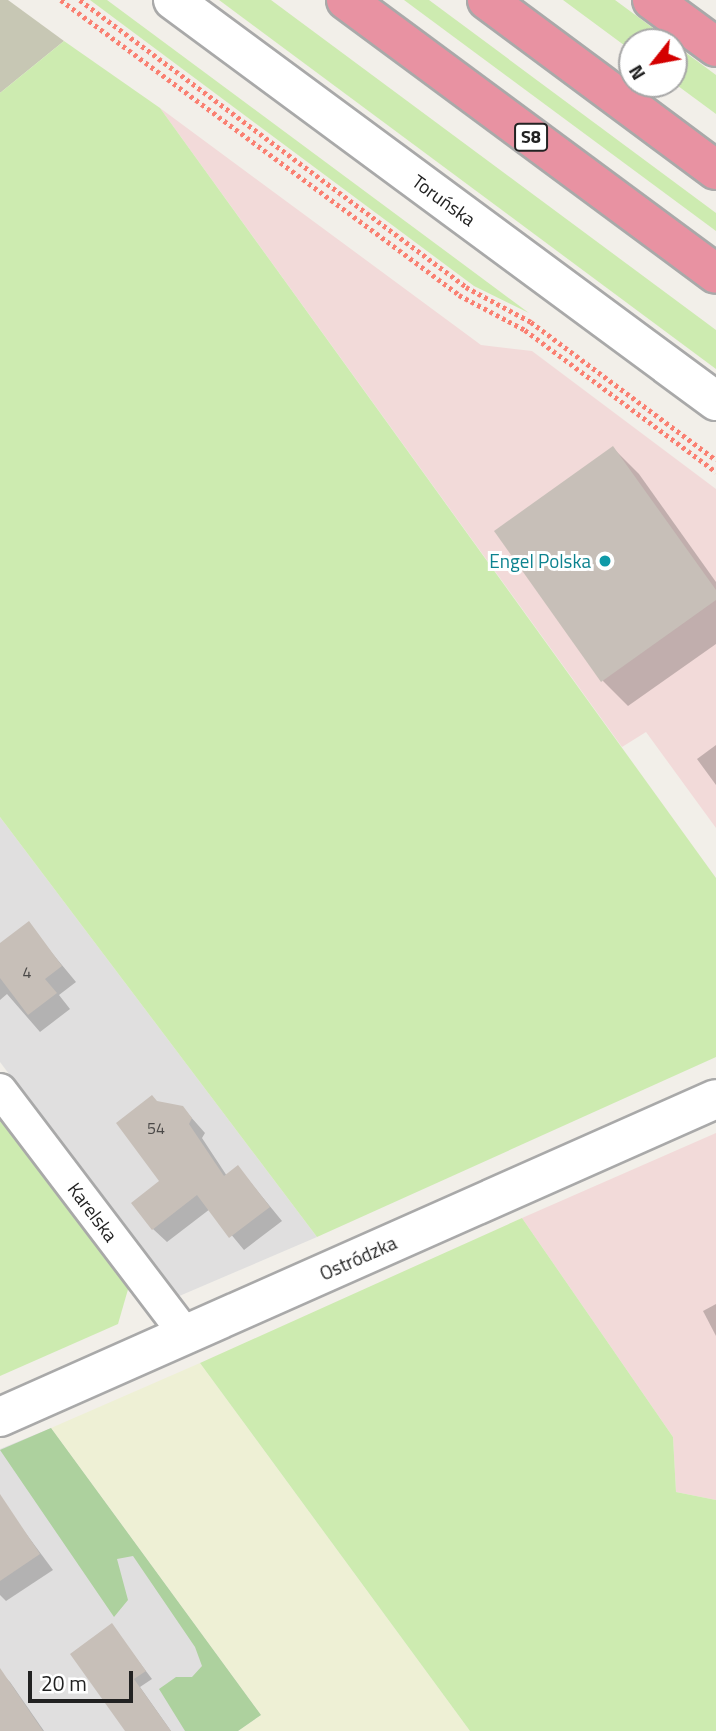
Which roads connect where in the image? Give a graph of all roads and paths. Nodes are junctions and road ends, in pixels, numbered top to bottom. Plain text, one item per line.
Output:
1 (61, 0) edge
2 (80, 0) edge
3 (173, 0) edge
4 (346, 0) edge
5 (487, 0) edge
6 (652, 0) edge
7 (716, 47) edge
8 (716, 170) edge
9 (716, 274) edge
10 (716, 401) edge
11 (716, 460) edge
12 (716, 472) edge
13 (0, 1090) edge
14 (716, 1099) edge
15 (186, 1334) junction
16 (0, 1417) edge

1 - 12 path
2 - 11 path
3 - 10 street, Toruńska
4 - 9 highway, S8
5 - 8 highway
6 - 7 highway
13 - 15 street, Karelska
14 - 15 street, Ostródzka
15 - 16 street, Ostródzka

